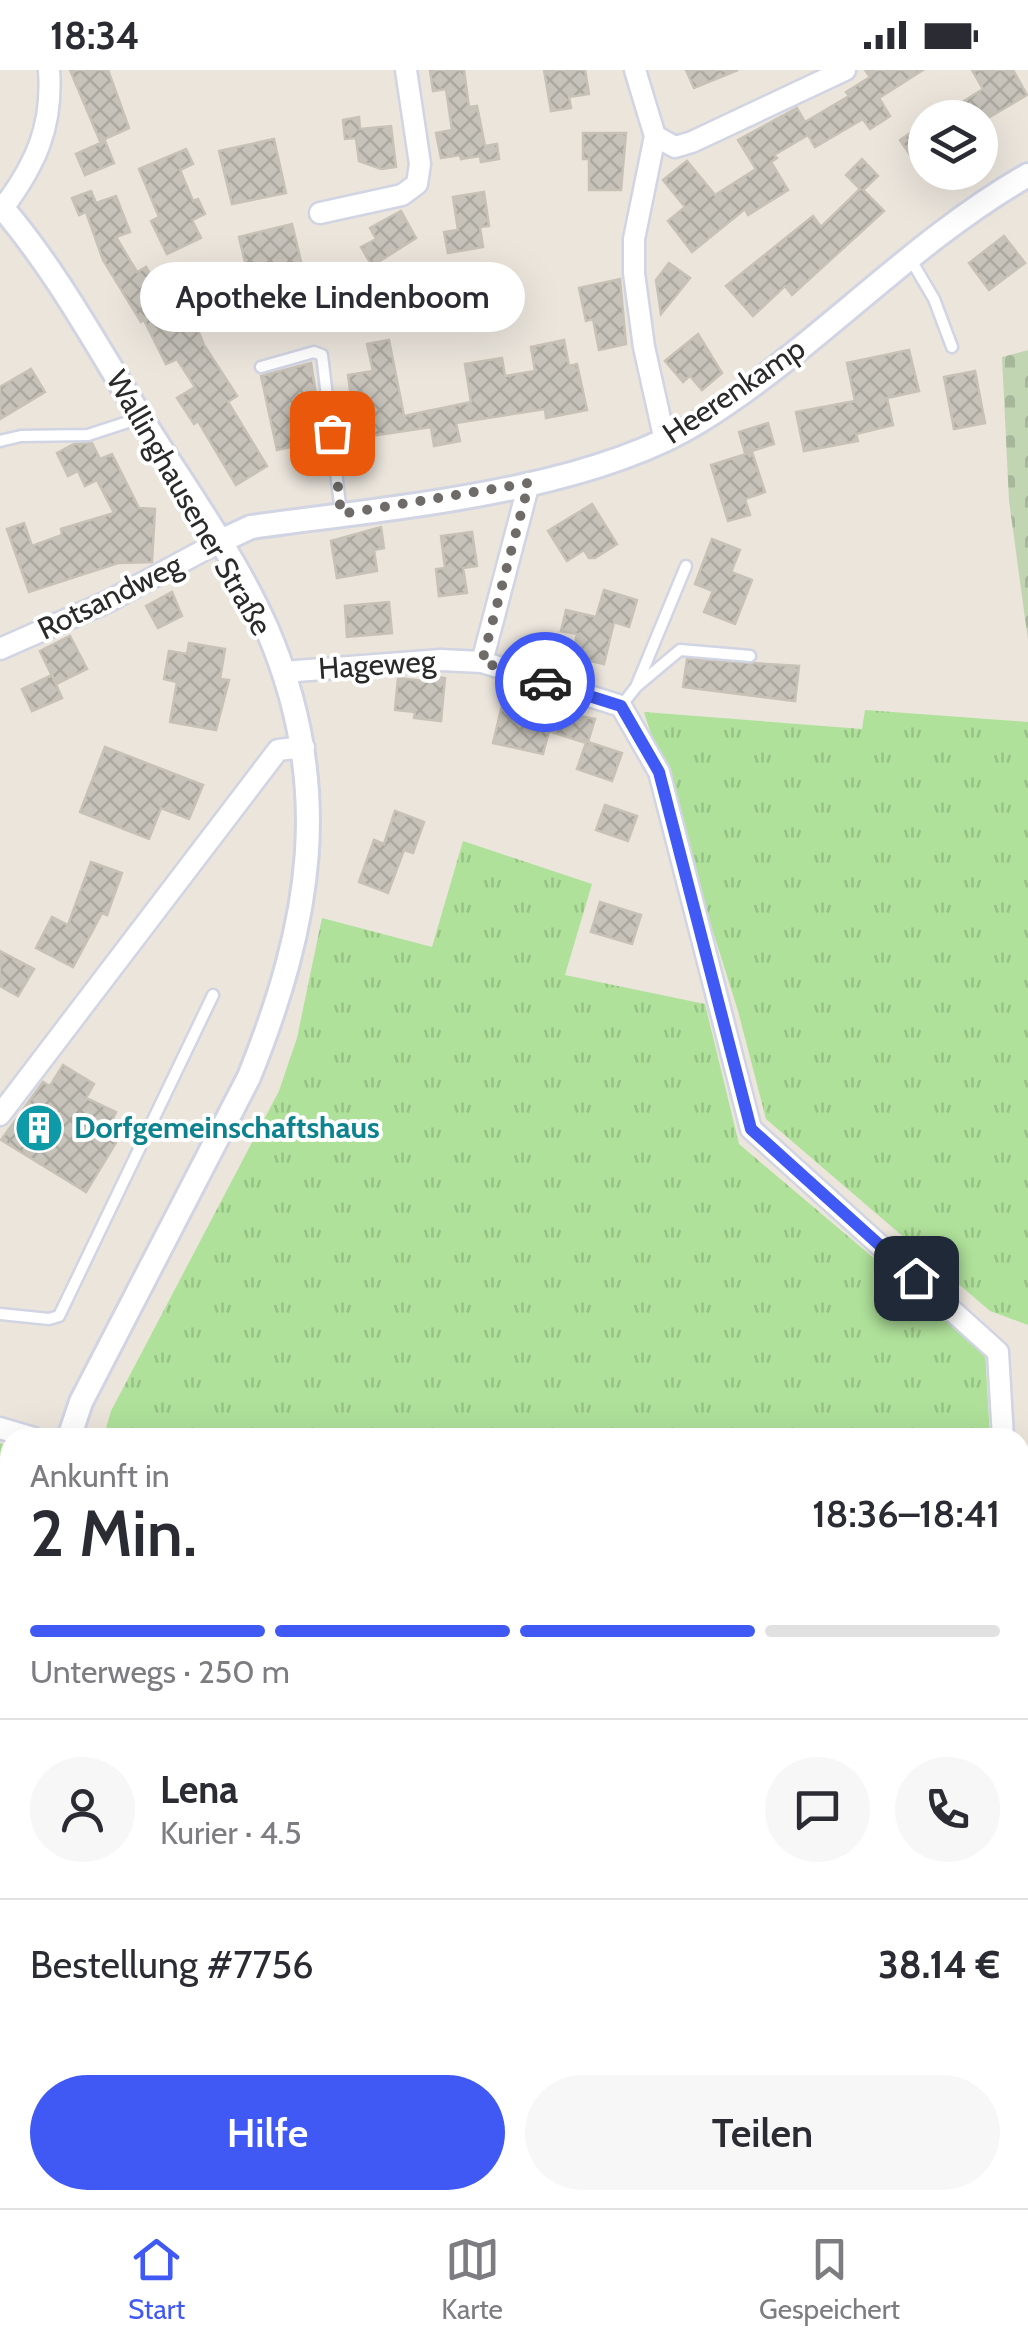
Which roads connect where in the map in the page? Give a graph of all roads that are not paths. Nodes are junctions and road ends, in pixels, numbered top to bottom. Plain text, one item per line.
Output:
1 (49, 70) edge
2 (406, 70) edge
3 (635, 70) edge
4 (846, 70) edge
5 (654, 136) junction
6 (1028, 176) edge
7 (1, 206) edge
8 (320, 213) dead end
9 (911, 260) junction
10 (952, 347) dead end
11 (261, 367) dead end
12 (141, 418) junction
13 (0, 441) edge
14 (665, 441) junction
15 (529, 483) junction
16 (341, 514) junction
17 (219, 542) junction
18 (686, 566) dead end
19 (0, 649) edge
20 (750, 656) dead end
21 (482, 662) junction
22 (283, 672) junction
23 (636, 687) junction
24 (621, 706) junction
25 (304, 747) junction
26 (213, 995) dead end
27 (0, 1114) edge
28 (0, 1314) edge
29 (73, 1428) edge
30 (1002, 1428) edge

1 - 7 street
2 - 8 street
3 - 5 street
4 - 5 street
5 - 14 street
6 - 9 street, Heerenkamp
7 - 12 street, Wallinghausener Straße
9 - 10 lane
9 - 14 street, Heerenkamp
11 - 16 lane
12 - 13 lane
12 - 17 street, Wallinghausener Straße
14 - 15 street, Heerenkamp
15 - 16 street, Heerenkamp
15 - 21 street
16 - 17 street, Heerenkamp
17 - 19 street, Rotsandweg
17 - 22 street, Wallinghausener Straße
18 - 23 lane
20 - 23 lane
21 - 22 street, Hageweg
21 - 24 street, Hageweg
22 - 25 street, Wallinghausener Straße
23 - 24 lane
24 - 30 street
25 - 27 street
25 - 29 street, Wallinghausener Straße
26 - 28 lane

